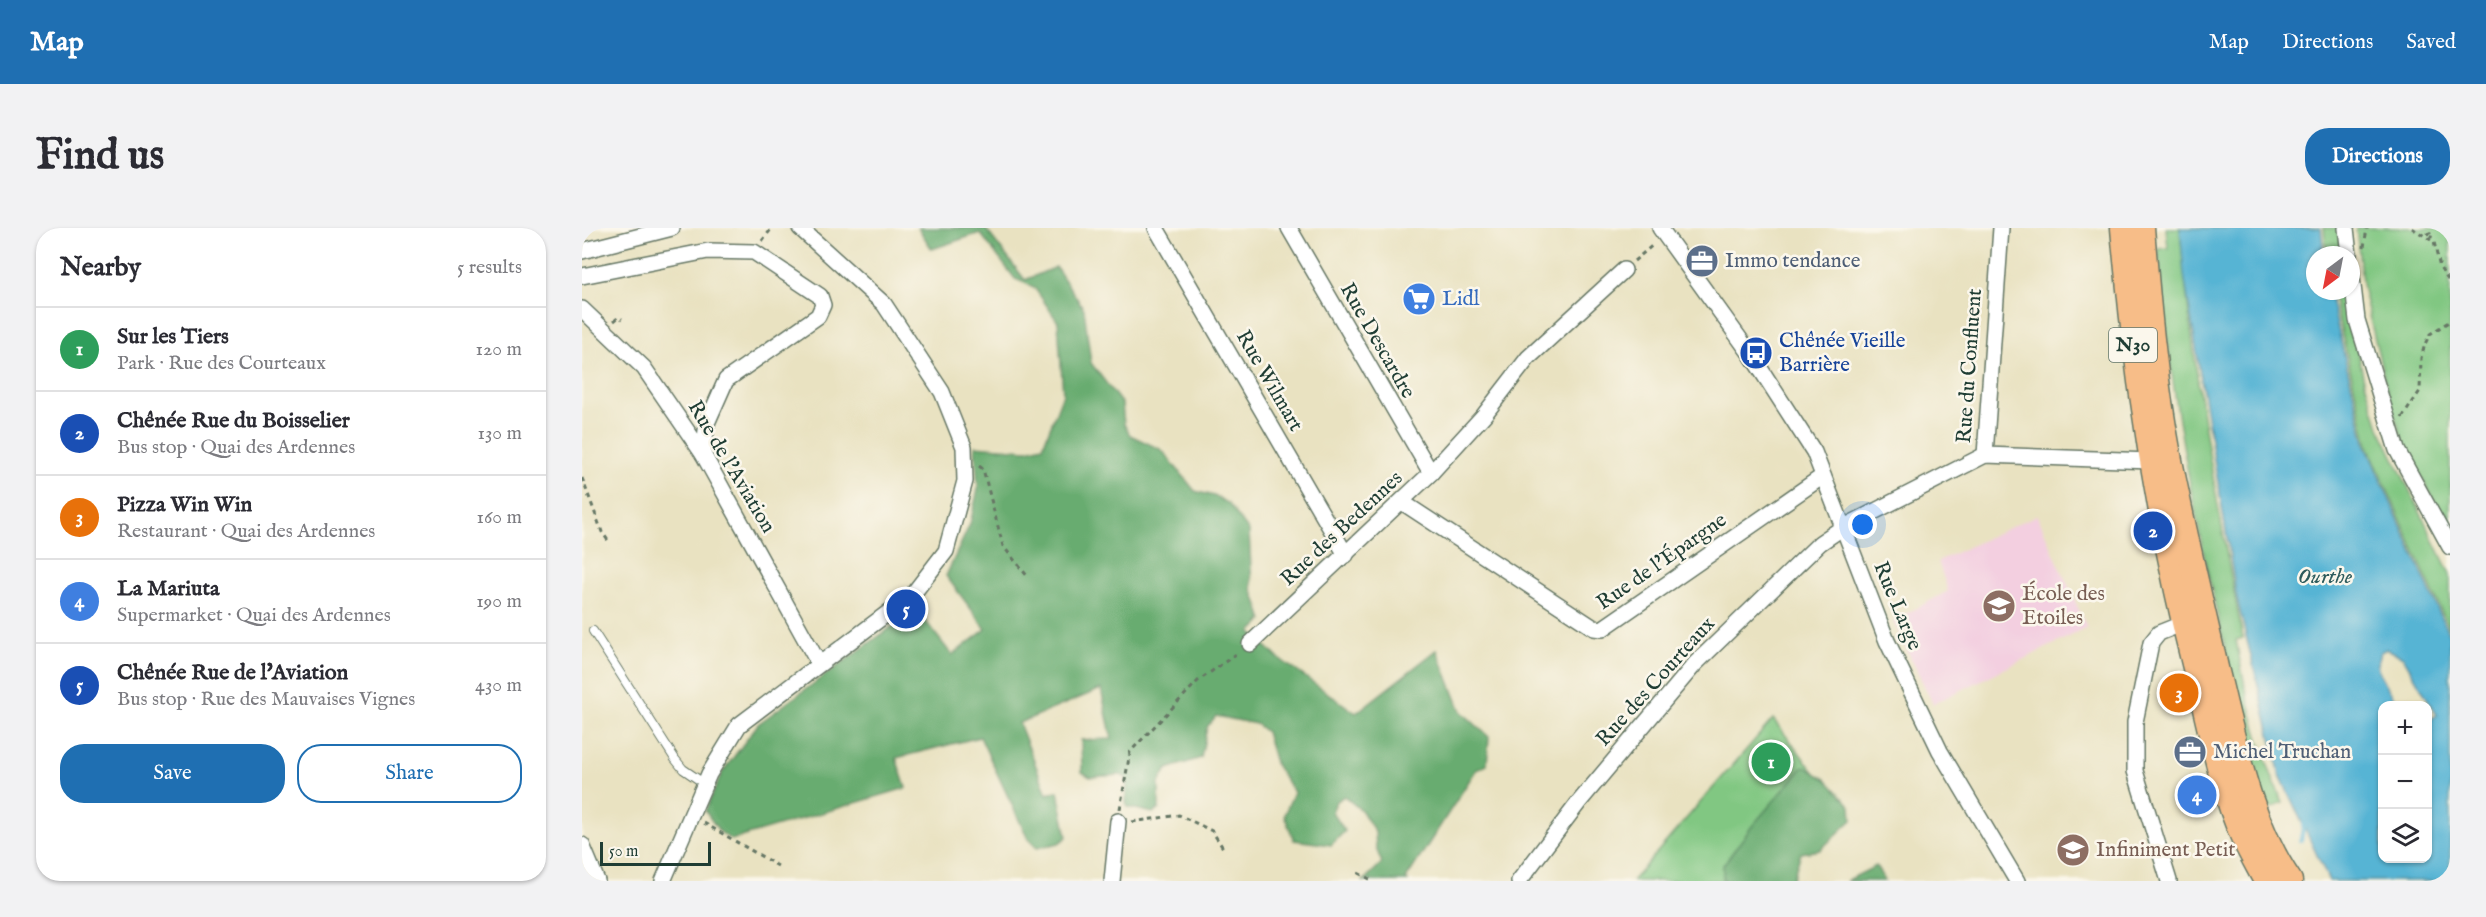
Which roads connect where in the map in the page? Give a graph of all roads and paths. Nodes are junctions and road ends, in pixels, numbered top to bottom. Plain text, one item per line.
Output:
1 (672, 228) edge
2 (800, 228) edge
3 (1156, 228) edge
4 (1289, 228) edge
5 (2001, 228) edge
6 (2123, 228) edge
7 (2142, 228) edge
8 (2346, 228) edge
9 (2412, 228) edge
10 (2432, 230) edge
11 (1662, 231) edge
12 (2427, 235) junction
13 (2431, 238) junction
14 (2348, 246) edge
15 (582, 251) edge
16 (1624, 270) joint
17 (582, 276) edge
18 (2450, 283) edge
19 (2355, 300) edge
20 (582, 309) edge
21 (2450, 321) edge
22 (2390, 430) junction
23 (703, 454) junction
24 (1985, 455) junction
25 (964, 456) junction
26 (2151, 461) junction
27 (1431, 473) junction
28 (1823, 476) junction
29 (582, 478) edge
30 (1402, 502) junction
31 (1842, 528) junction
32 (609, 542) dead end
33 (2450, 547) edge
34 (1346, 555) junction
35 (1028, 577) dead end
36 (2184, 623) junction
37 (593, 631) dead end
38 (1250, 644) joint
39 (819, 664) junction
40 (705, 784) junction
41 (691, 816) junction
42 (1118, 823) junction
43 (582, 845) edge
44 (1225, 851) dead end
45 (778, 866) dead end
46 (1358, 873) dead end
47 (597, 881) edge
48 (663, 881) edge
49 (1112, 881) edge
50 (1374, 881) edge
51 (1519, 881) edge
52 (2017, 881) edge
53 (2169, 881) edge
54 (2266, 881) edge
55 (2290, 881) edge

1 - 15 street
2 - 25 street
3 - 34 street, Rue Wilmart
4 - 27 street, Rue Descardre
5 - 24 street, Rue du Confluent
6 - 26 main road, N30
7 - 55 main road, N30
8 - 14 street
9 - 12 path
10 - 12 path
10 - 13 path
11 - 16 path
11 - 28 street, Rue Large
12 - 13 path
13 - 18 path
16 - 27 street, Rue des Bedennes
17 - 23 street
19 - 22 street
20 - 23 street, Rue de l'Aviation
21 - 22 path
22 - 33 street
23 - 39 street, Rue de l'Aviation
24 - 26 street
24 - 31 street, Rue du Confluent
25 - 35 path
25 - 39 street
26 - 36 main road, N30
27 - 30 street, Rue des Bedennes
28 - 30 street, Rue de l'Épargne
28 - 31 street, Rue Large
29 - 32 path
30 - 34 street, Rue des Bedennes
31 - 51 street, Rue des Courteaux
31 - 52 street, Rue Large
34 - 38 street, Rue des Bedennes
36 - 53 street
36 - 54 main road, N30
37 - 40 lane
38 - 42 path
39 - 40 street
40 - 41 street
41 - 45 path
41 - 48 street
42 - 44 path
42 - 49 street
43 - 47 street
46 - 50 path

